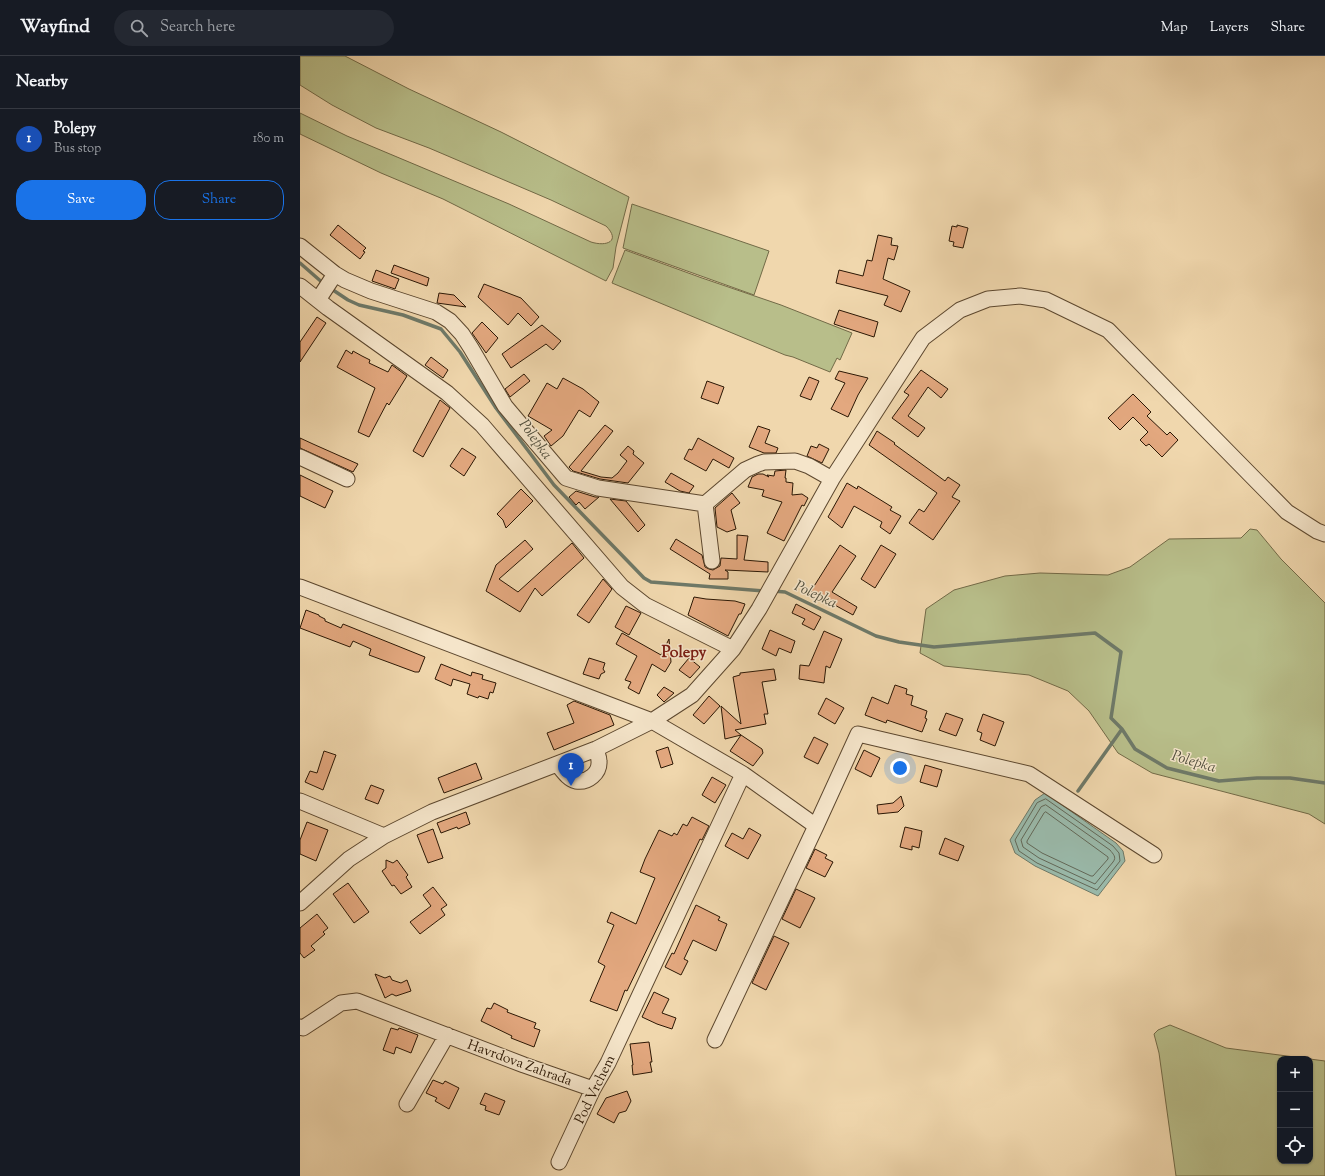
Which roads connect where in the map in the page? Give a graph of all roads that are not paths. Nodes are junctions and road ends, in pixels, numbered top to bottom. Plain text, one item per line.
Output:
1 (300, 246) edge
2 (333, 277) junction
3 (300, 286) edge
4 (320, 296) junction
5 (300, 457) edge
6 (347, 479) dead end
7 (832, 479) junction
8 (705, 504) junction
9 (1325, 534) edge
10 (712, 561) dead end
11 (300, 587) edge
12 (733, 649) junction
13 (652, 721) junction
14 (596, 749) junction
15 (558, 765) junction
16 (743, 774) junction
17 (300, 802) edge
18 (816, 826) junction
19 (384, 836) junction
20 (1154, 855) dead end
21 (300, 903) edge
22 (300, 1027) edge
23 (447, 1035) junction
24 (715, 1040) dead end
25 (593, 1089) junction
26 (407, 1104) dead end
27 (559, 1162) dead end

1 - 2 street
2 - 4 street
2 - 8 street
3 - 4 street
4 - 12 street
5 - 6 street
7 - 8 street
7 - 9 street
7 - 12 street
8 - 10 street
11 - 13 street
12 - 13 street
13 - 14 street
13 - 16 street
14 - 15 street
14 - 15 street
15 - 19 street
16 - 18 street
16 - 25 street, Pod Vrchem
17 - 19 street
18 - 20 street
18 - 24 street
19 - 21 street
22 - 23 street, Havrdova Zahrada
23 - 25 street, Havrdova Zahrada
23 - 26 street
25 - 27 street, Pod Vrchem

